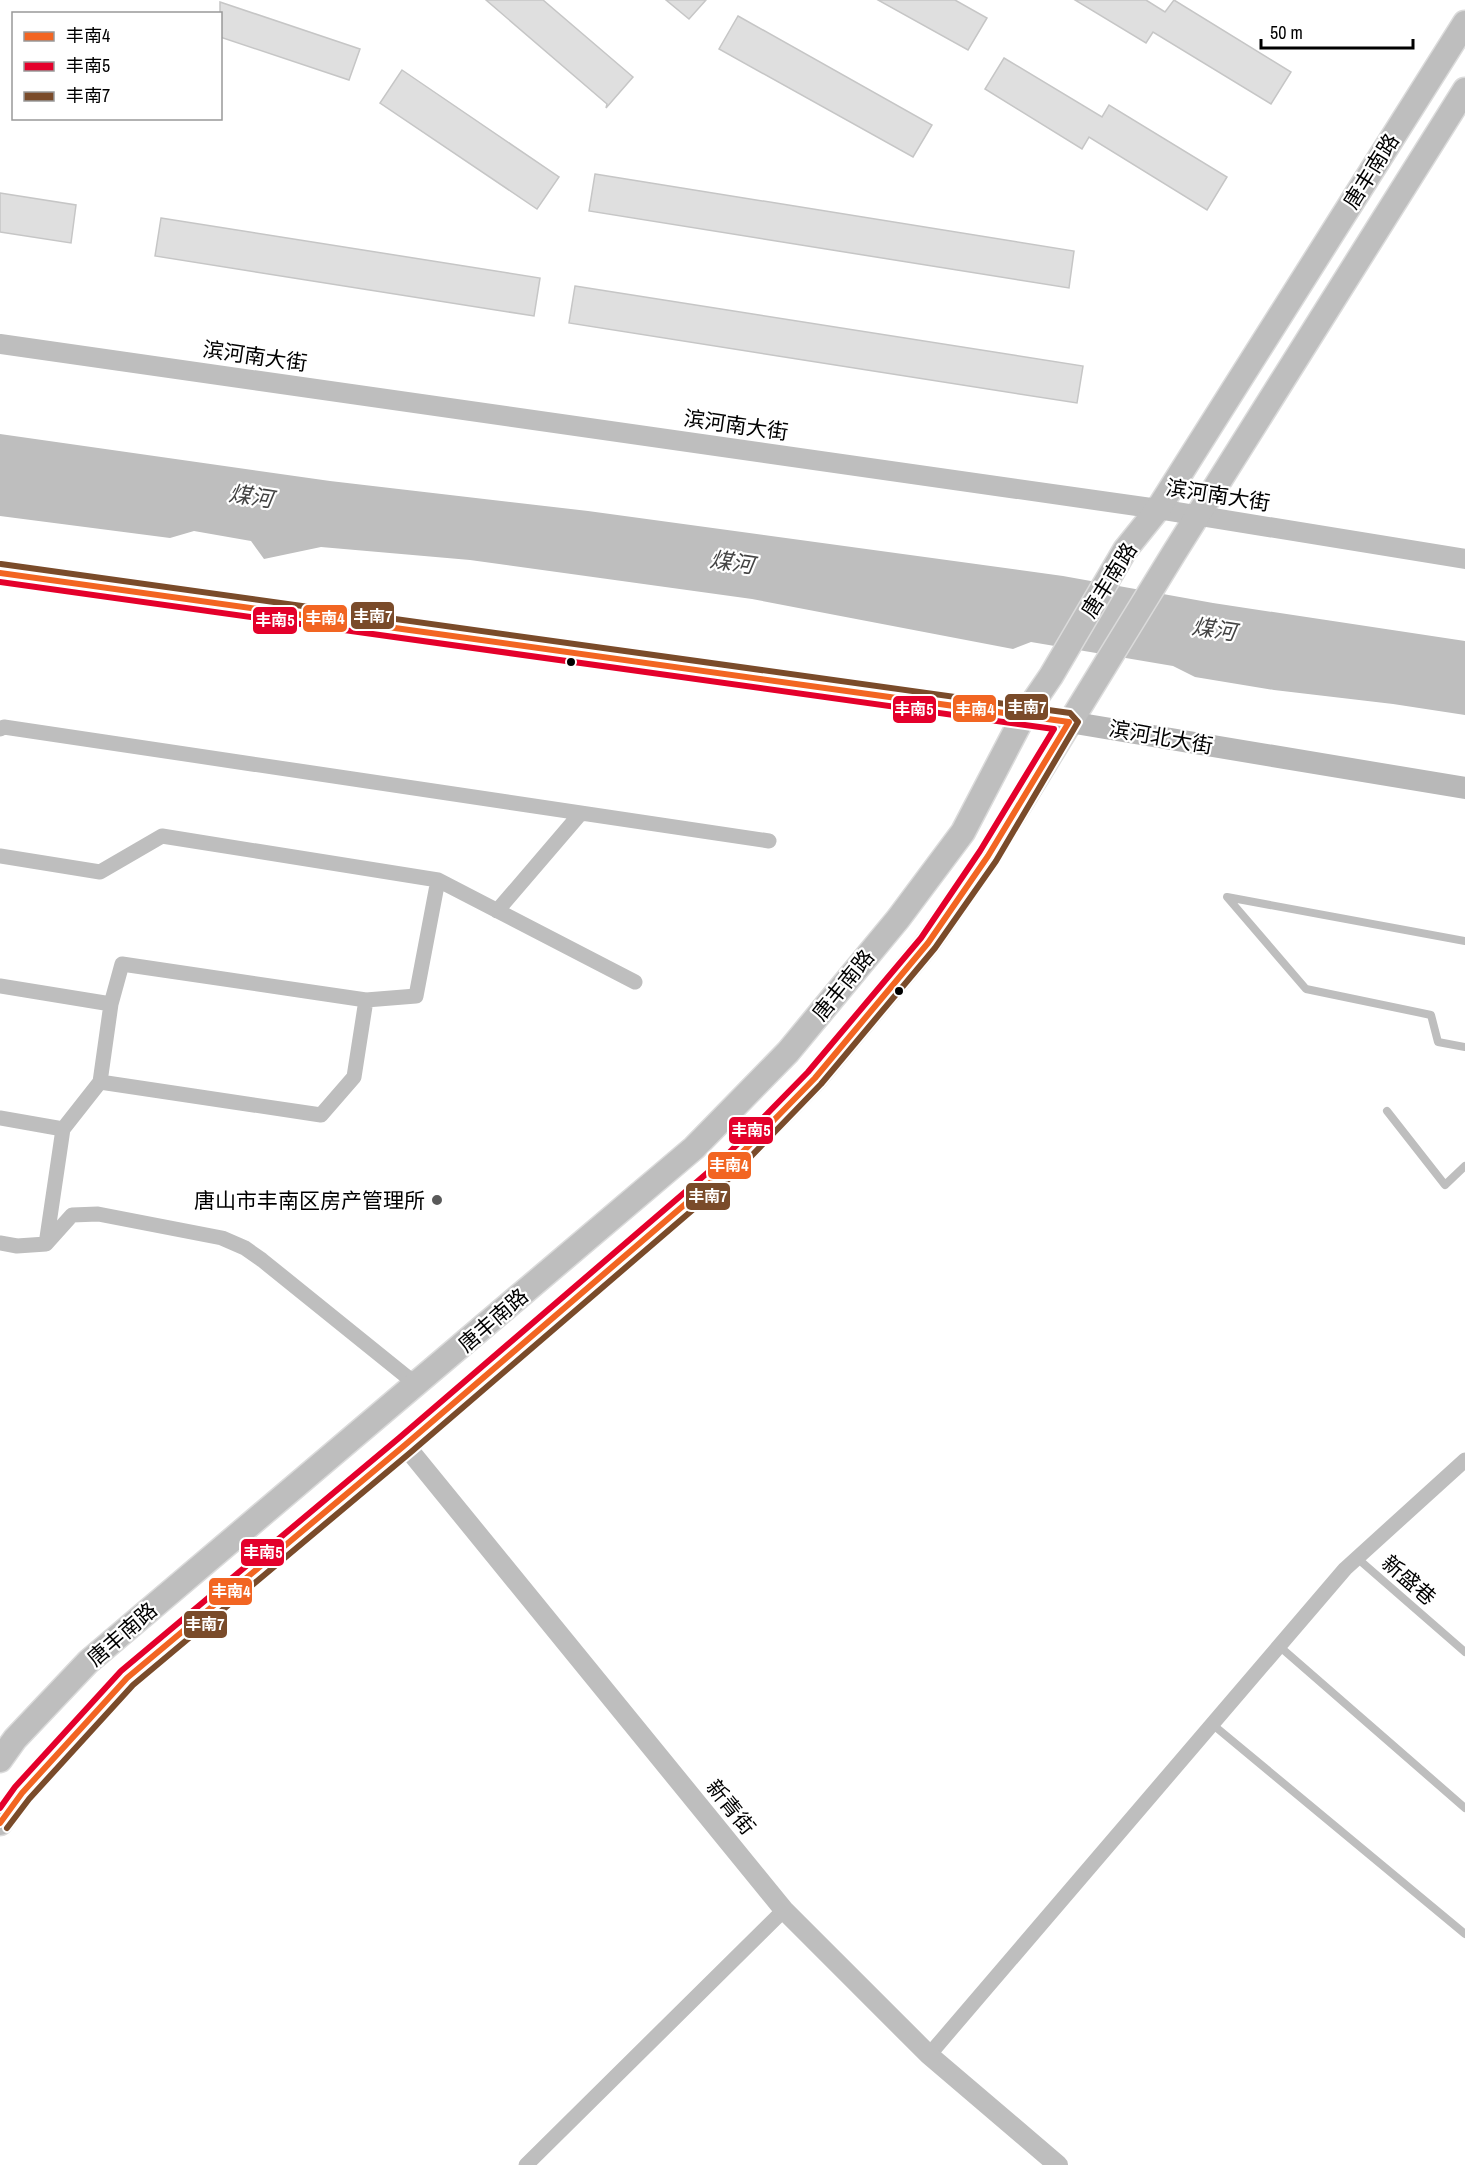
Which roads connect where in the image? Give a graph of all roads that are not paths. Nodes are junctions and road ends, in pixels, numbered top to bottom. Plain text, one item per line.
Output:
1 (1465, 22) edge
2 (1465, 90) edge
3 (0, 344) edge
4 (1158, 509) junction
5 (1198, 516) junction
6 (1465, 559) edge
7 (0, 573) edge
8 (1023, 717) junction
9 (1069, 722) junction
10 (0, 729) edge
11 (1465, 788) edge
12 (581, 813) junction
13 (770, 841) dead end
14 (0, 856) edge
15 (438, 880) junction
16 (497, 911) junction
17 (1465, 941) edge
18 (634, 982) dead end
19 (0, 986) edge
20 (366, 1000) junction
21 (111, 1004) junction
22 (1465, 1047) edge
23 (100, 1082) junction
24 (1387, 1111) dead end
25 (0, 1119) edge
26 (63, 1129) junction
27 (1465, 1166) edge
28 (0, 1243) edge
29 (46, 1244) junction
30 (417, 1385) junction
31 (405, 1445) junction
32 (1465, 1460) edge
33 (1357, 1558) junction
34 (1279, 1646) junction
35 (1465, 1652) edge
36 (1212, 1724) junction
37 (0, 1760) edge
38 (1465, 1808) edge
39 (0, 1823) edge
40 (784, 1910) junction
41 (1465, 1934) edge
42 (929, 2055) junction
43 (526, 2165) edge
44 (1058, 2165) edge

1 - 4 main road, 唐丰南路
2 - 5 main road, 唐丰南路
3 - 4 street, 滨河南大街
4 - 5 street, 滨河南大街
4 - 8 main road, 唐丰南路
5 - 6 street, 滨河南大街
5 - 9 main road, 唐丰南路
7 - 8 main road, 滨河北大街
8 - 9 main road, 滨河北大街
8 - 30 main road, 唐丰南路
9 - 11 main road, 滨河北大街
9 - 31 main road, 唐丰南路
10 - 12 street
12 - 13 street
12 - 16 street
14 - 15 street
15 - 16 street
15 - 20 street
16 - 18 street
17 - 22 lane
19 - 21 street
20 - 21 street
20 - 23 street
21 - 23 street
23 - 26 street
24 - 27 lane
25 - 26 street
26 - 29 street
28 - 29 street
29 - 30 street
30 - 37 main road, 唐丰南路
31 - 39 main road, 唐丰南路
31 - 40 street, 新青街
32 - 33 street
33 - 34 street
33 - 35 lane, 新盛巷
34 - 36 street
34 - 38 lane
36 - 41 lane
36 - 42 street
40 - 42 street, 新青街
40 - 43 street
42 - 44 street, 新青街

